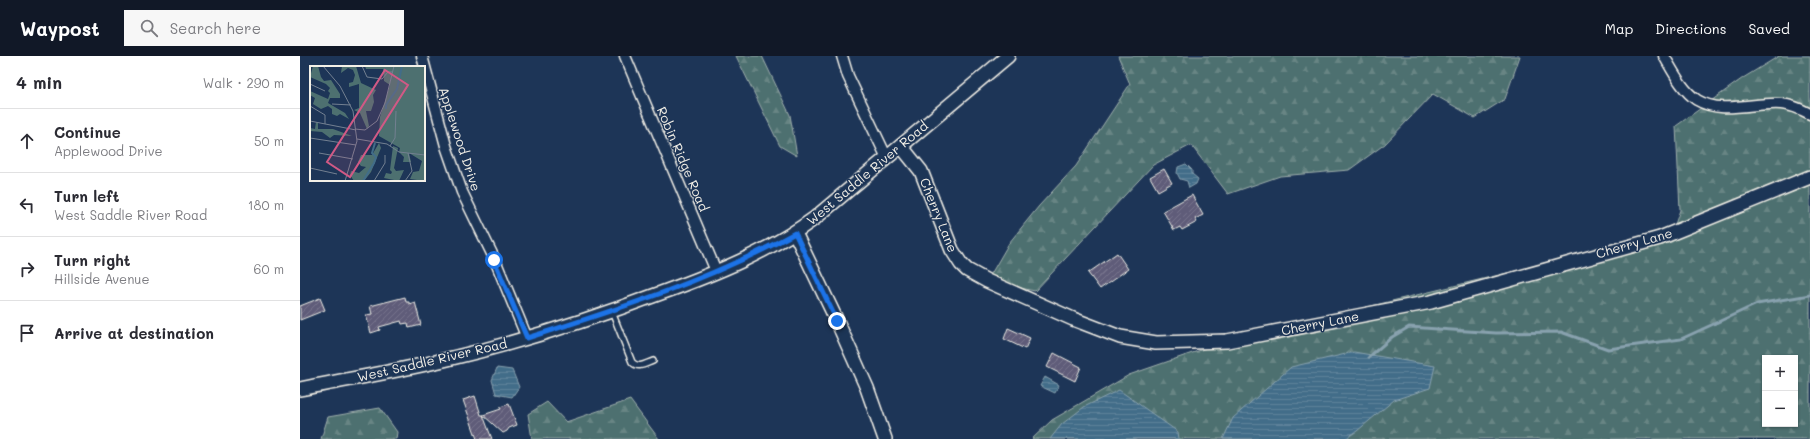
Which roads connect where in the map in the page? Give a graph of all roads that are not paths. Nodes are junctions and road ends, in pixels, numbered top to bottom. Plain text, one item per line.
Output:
1 (422, 56) edge
2 (625, 56) edge
3 (842, 56) edge
4 (1008, 56) edge
5 (1664, 56) edge
6 (425, 66) edge
7 (425, 67) edge
8 (1810, 114) edge
9 (901, 146) junction
10 (887, 158) junction
11 (1810, 177) edge
12 (795, 233) junction
13 (716, 271) junction
14 (612, 311) junction
15 (527, 338) junction
16 (653, 360) dead end
17 (300, 389) edge
18 (885, 439) edge

1 - 6 street, Applewood Drive
2 - 13 street, Robin Ridge Road
3 - 10 street
4 - 9 street, West Saddle River Road
5 - 8 street
7 - 15 street, Applewood Drive
9 - 10 street, West Saddle River Road
9 - 11 street, Cherry Lane
10 - 12 street, West Saddle River Road
12 - 13 street, West Saddle River Road
12 - 18 street
13 - 14 street, West Saddle River Road
14 - 15 street, West Saddle River Road
14 - 16 lane
15 - 17 street, West Saddle River Road

